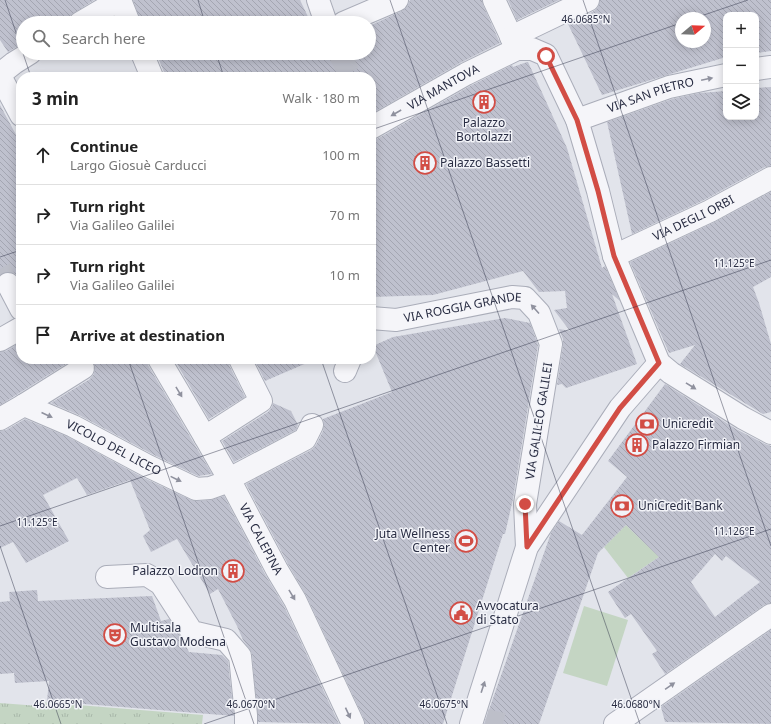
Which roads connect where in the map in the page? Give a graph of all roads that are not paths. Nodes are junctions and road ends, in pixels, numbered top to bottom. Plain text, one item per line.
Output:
1 (119, 0) edge
2 (318, 0) edge
3 (397, 0) edge
4 (494, 0) edge
5 (588, 0) edge
6 (92, 16) edge
7 (126, 16) edge
8 (324, 16) edge
9 (359, 16) edge
10 (514, 43) junction
11 (19, 60) edge
12 (145, 60) edge
13 (771, 67) edge
14 (759, 69) edge
15 (150, 72) edge
16 (0, 75) edge
17 (723, 76) edge
18 (16, 105) edge
19 (577, 120) junction
20 (376, 125) edge
21 (771, 178) edge
22 (614, 256) junction
23 (8, 284) tunnel mouth
24 (16, 299) edge
25 (376, 318) edge
26 (16, 331) edge
27 (0, 340) edge
28 (551, 344) joint
29 (659, 363) junction
30 (90, 364) edge
31 (162, 364) edge
32 (242, 364) edge
33 (24, 405) junction
34 (0, 419) edge
35 (312, 425) dead end
36 (771, 433) edge
37 (205, 437) junction
38 (230, 481) junction
39 (527, 547) junction
40 (107, 577) dead end
41 (771, 615) edge
42 (477, 720) edge
43 (246, 724) edge
44 (353, 724) edge
45 (615, 724) edge

1 - 6 street
1 - 7 street
2 - 8 street
3 - 9 street
4 - 10 street
5 - 10 street, VIA MANTOVA
10 - 19 street
10 -> 20 street, VIA MANTOVA
11 - 16 street
12 - 15 street
13 - 14 street
16 - 18 street
19 -> 17 street, VIA SAN PIETRO
19 - 22 street
21 - 22 street, VIA DEGLI ORBI
22 - 29 street
23 - 24 street
28 -> 25 street, VIA ROGGIA GRANDE
26 - 27 street
28 - 39 street, VIA GALILEO GALILEI
29 -> 36 street
29 - 39 street, VIA GALILEO GALILEI
30 - 33 street
31 -> 37 street, VIA CALEPINA
32 - 37 street
33 - 34 street
33 -> 38 street, VICOLO DEL LICEO
35 - 38 street, VICOLO DEL LICEO
37 - 38 street, VIA CALEPINA
38 -> 44 street, VIA CALEPINA
42 -> 39 street, VIA GALILEO GALILEI
40 - 43 street
45 -> 41 street

